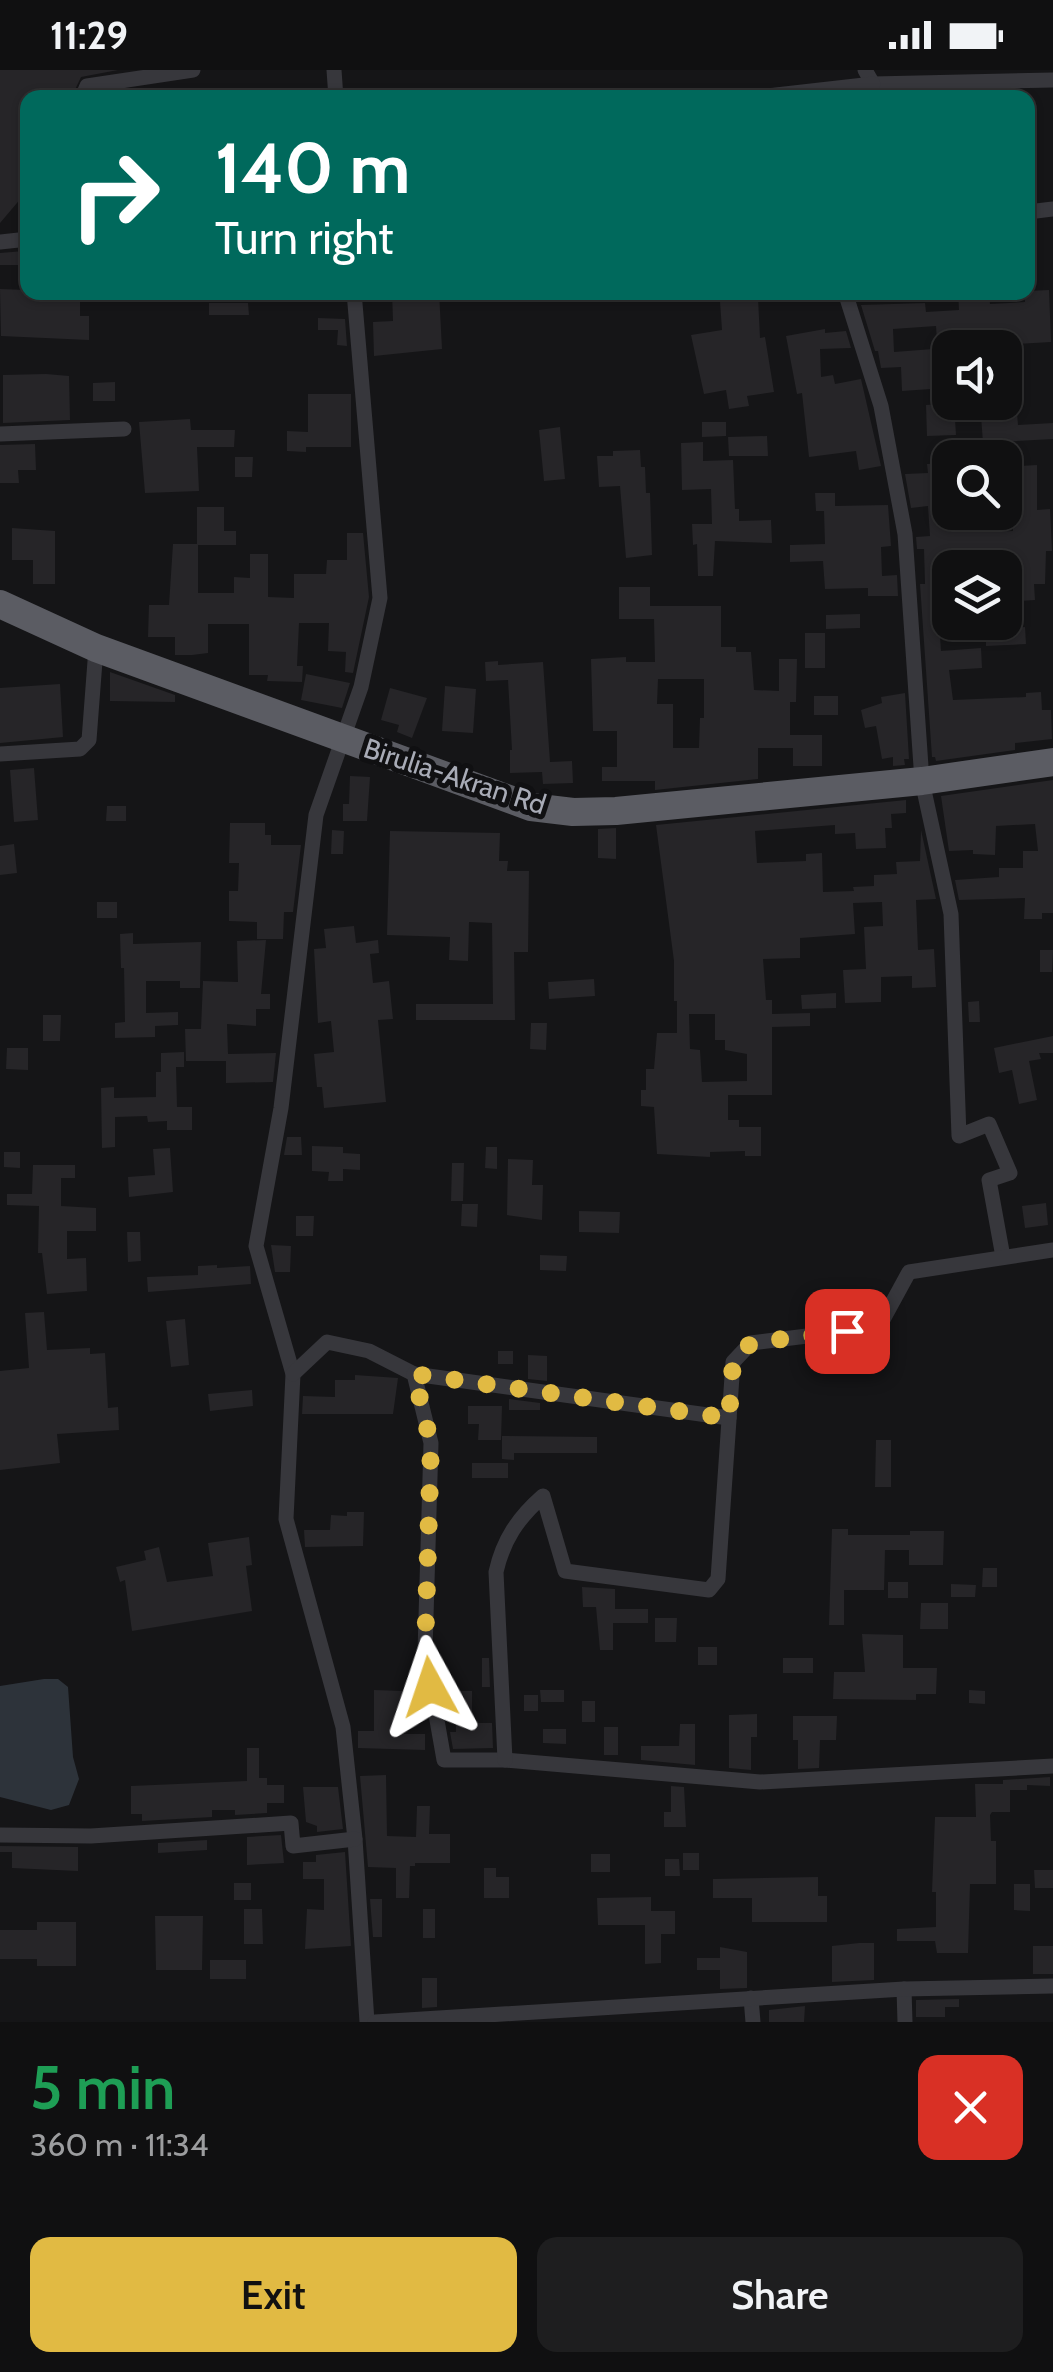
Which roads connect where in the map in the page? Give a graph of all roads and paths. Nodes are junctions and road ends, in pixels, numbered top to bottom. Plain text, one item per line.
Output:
1 (193, 70) edge
2 (869, 77) edge
3 (1053, 80) edge
4 (85, 90) edge
5 (795, 90) edge
6 (355, 300) edge
7 (848, 300) edge
8 (124, 428) dead end
9 (0, 434) edge
10 (0, 604) edge
11 (96, 648) junction
12 (342, 738) junction
13 (0, 754) edge
14 (1053, 762) edge
15 (922, 781) junction
16 (1052, 1255) edge
17 (1002, 1256) junction
18 (292, 1374) junction
19 (414, 1374) junction
20 (729, 1418) junction
21 (505, 1760) junction
22 (1053, 1766) edge
23 (0, 1835) edge
24 (355, 1839) junction
25 (1053, 1986) edge
26 (904, 1989) junction
27 (751, 1998) junction
28 (367, 2022) edge
29 (375, 2022) edge
30 (753, 2022) edge
31 (905, 2022) edge

1 - 4 street
2 - 3 street
2 - 5 street
6 - 12 street
7 - 15 street
8 - 9 street
10 - 11 highway, Birulia-Akran Rd
11 - 12 highway, Birulia-Akran Rd
11 - 13 street
12 - 15 highway, Birulia-Akran Rd
12 - 18 street
14 - 15 highway, Birulia-Akran Rd
15 - 17 street
16 - 17 street
17 - 20 street
18 - 19 street
18 - 24 street
19 - 20 street
19 - 21 street
20 - 21 street
21 - 22 street
23 - 24 street
24 - 28 street
25 - 26 street
26 - 27 street
26 - 31 street
27 - 29 street
27 - 30 street

